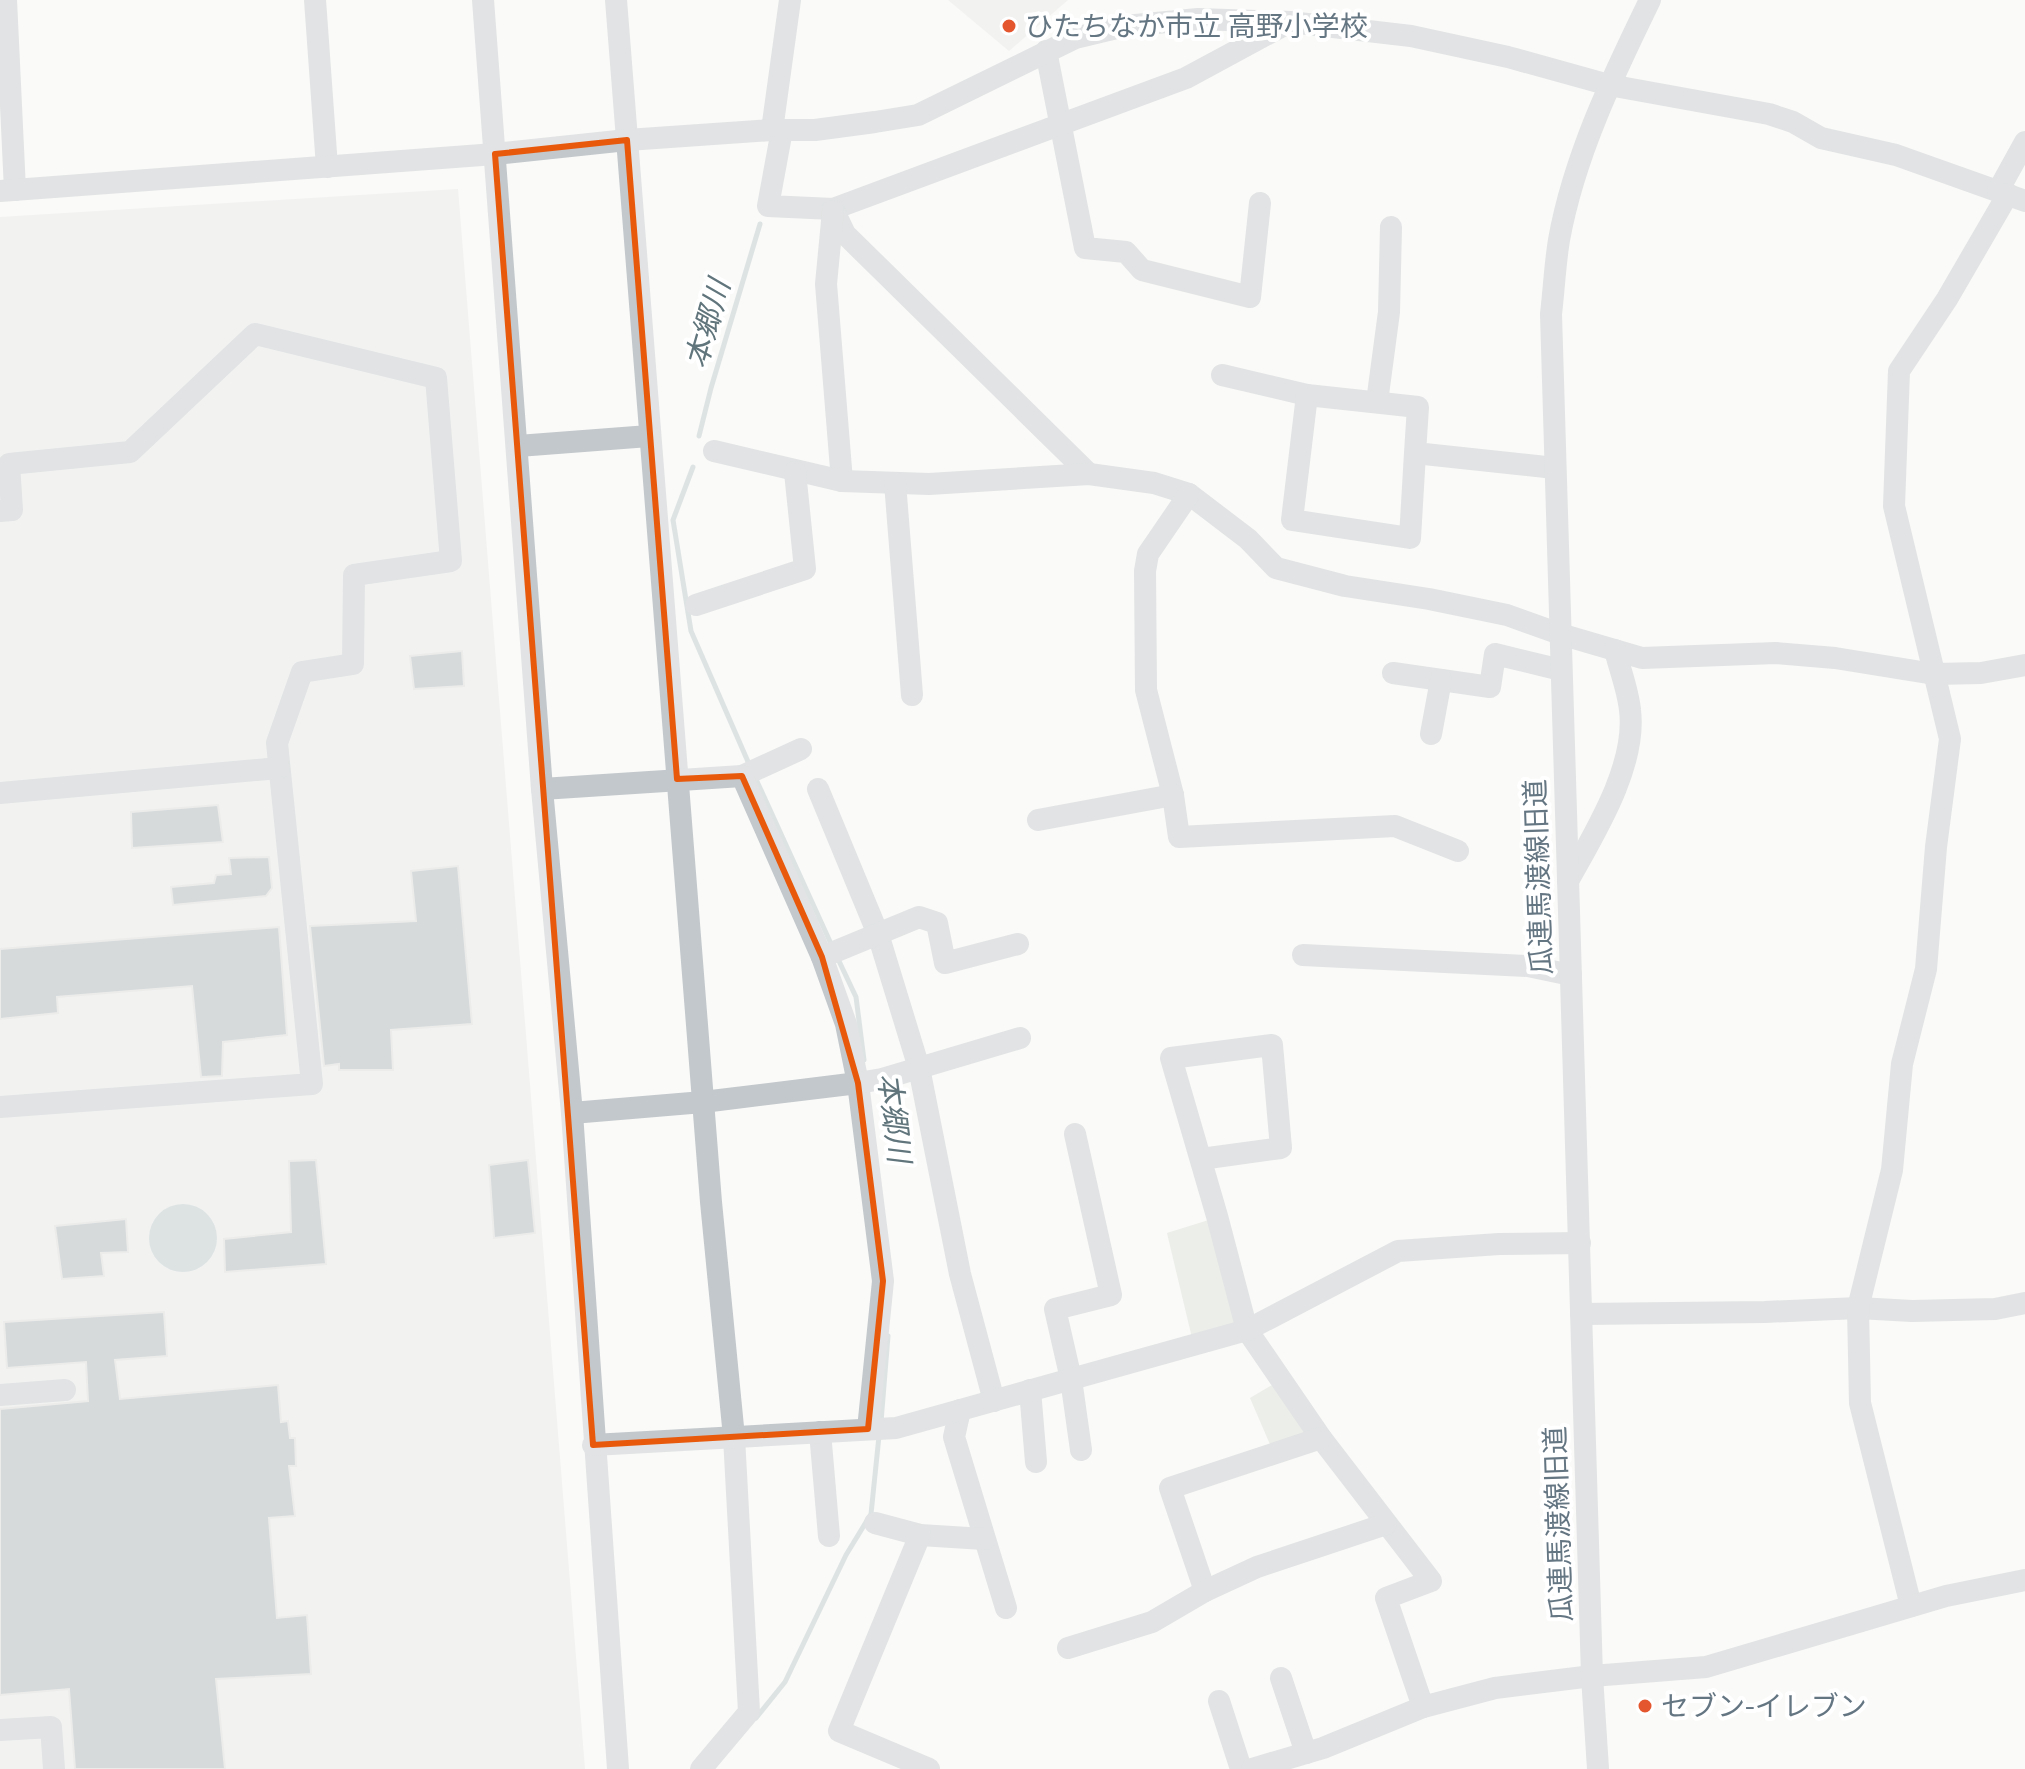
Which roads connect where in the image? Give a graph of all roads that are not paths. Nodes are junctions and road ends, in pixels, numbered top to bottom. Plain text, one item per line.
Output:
1 (6, 0) edge
2 (315, 0) edge
3 (483, 0) edge
4 (616, 0) edge
5 (790, 0) edge
6 (1650, 0) edge
7 (1290, 22) junction
8 (1046, 51) junction
9 (1609, 85) junction
10 (1059, 125) junction
11 (777, 130) junction
12 (627, 140) junction
13 (2025, 142) edge
14 (495, 154) junction
15 (327, 167) junction
16 (7, 191) edge
17 (2010, 195) edge
18 (1260, 203) dead end
19 (833, 209) junction
20 (1391, 227) dead end
21 (1222, 375) dead end
22 (1307, 395) junction
23 (1377, 402) junction
24 (649, 436) junction
25 (518, 446) junction
26 (714, 451) dead end
27 (1415, 453) junction
28 (1555, 468) junction
29 (795, 472) junction
30 (1089, 474) junction
31 (842, 481) junction
32 (895, 483) junction
33 (1189, 494) junction
34 (0, 511) edge
35 (696, 605) dead end
36 (1560, 634) junction
37 (1615, 650) junction
38 (2025, 665) edge
39 (1561, 670) junction
40 (1393, 673) dead end
41 (1934, 674) junction
42 (1441, 680) junction
43 (912, 695) dead end
44 (1431, 734) dead end
45 (801, 749) dead end
46 (279, 768) junction
47 (742, 776) junction
48 (677, 779) junction
49 (542, 789) junction
50 (818, 789) dead end
51 (0, 793) edge
52 (1173, 795) junction
53 (1038, 820) dead end
54 (1458, 851) dead end
55 (1568, 881) junction
56 (878, 934) junction
57 (1018, 944) dead end
58 (1303, 955) dead end
59 (822, 957) junction
60 (1571, 975) junction
61 (1020, 1038) dead end
62 (919, 1068) junction
63 (858, 1083) junction
64 (703, 1102) junction
65 (0, 1107) edge
66 (572, 1113) junction
67 (1075, 1134) dead end
68 (1201, 1159) junction
69 (1580, 1243) junction
70 (2025, 1303) edge
71 (1858, 1308) junction
72 (1581, 1314) junction
73 (1247, 1330) junction
74 (1071, 1379) junction
75 (65, 1390) dead end
76 (1030, 1390) junction
77 (0, 1395) edge
78 (994, 1401) junction
79 (960, 1410) junction
80 (868, 1429) junction
81 (820, 1432) junction
82 (734, 1437) junction
83 (1321, 1438) junction
84 (593, 1445) junction
85 (1081, 1450) dead end
86 (1036, 1462) dead end
87 (875, 1523) dead end
88 (1386, 1524) junction
89 (920, 1535) junction
90 (829, 1536) dead end
91 (984, 1539) junction
92 (2025, 1580) edge
93 (1205, 1591) junction
94 (1911, 1606) junction
95 (1006, 1608) dead end
96 (1068, 1648) dead end
97 (1592, 1676) junction
98 (1281, 1678) dead end
99 (1219, 1701) dead end
100 (1423, 1707) junction
101 (0, 1730) edge
102 (1306, 1753) junction
103 (54, 1769) edge
104 (618, 1769) edge
105 (701, 1769) edge
106 (929, 1769) edge
107 (1241, 1769) edge
108 (1252, 1769) edge
109 (1598, 1769) edge

1 - 16 street
2 - 15 street
3 - 14 street
4 - 12 street
5 - 11 street
6 - 9 street, 瓜連馬渡線旧道
7 - 8 street
7 - 9 street
7 - 10 street
8 - 10 street
8 - 11 street
9 - 17 street
9 - 28 street, 瓜連馬渡線旧道
10 - 18 street
10 - 19 street
11 - 12 street
11 - 19 street
12 - 14 street
12 - 24 street
13 - 17 street
14 - 15 street
14 - 25 street
15 - 16 street
17 - 41 street
19 - 30 street
19 - 31 street
20 - 23 street
21 - 22 street
22 - 23 street
22 - 27 street
23 - 27 street
24 - 25 street
24 - 48 street
25 - 49 street
26 - 29 street
27 - 28 street
28 - 36 street, 瓜連馬渡線旧道
29 - 31 street
29 - 35 street
30 - 32 street
30 - 33 street
31 - 32 street
32 - 43 street
33 - 36 street
33 - 52 street
34 - 46 street
36 - 37 street
36 - 39 street, 瓜連馬渡線旧道
37 - 41 street
37 - 55 street
38 - 41 street
39 - 42 street
39 - 55 street, 瓜連馬渡線旧道
40 - 42 street
41 - 71 street
42 - 44 street
45 - 47 street
46 - 51 street
46 - 65 street
47 - 48 street
47 - 59 street
48 - 49 street
48 - 64 street
49 - 66 street
50 - 56 street
52 - 53 street
52 - 54 street
55 - 60 street, 瓜連馬渡線旧道
56 - 57 street
56 - 59 street
56 - 62 street
58 - 60 street
59 - 63 street
60 - 69 street, 瓜連馬渡線旧道
61 - 62 street
62 - 63 street
62 - 78 street
63 - 64 street
63 - 80 street
64 - 66 street
64 - 82 street
66 - 84 street
67 - 74 street
68 - 68 street
68 - 73 street
69 - 72 street, 瓜連馬渡線旧道
69 - 73 street
70 - 71 street
71 - 72 street
71 - 94 street
72 - 97 street, 瓜連馬渡線旧道
73 - 74 street
73 - 83 street
74 - 76 street
74 - 85 street
75 - 77 street
76 - 78 street
76 - 86 street
78 - 79 street
79 - 80 street
79 - 91 street
80 - 81 street
81 - 82 street
81 - 90 street
82 - 84 street
82 - 105 street
83 - 88 street
83 - 93 street
84 - 104 street
87 - 89 street
88 - 93 street
88 - 100 street
89 - 91 street
89 - 106 street
91 - 95 street
92 - 94 street
93 - 96 street
94 - 97 street
97 - 100 street
97 - 109 street, 瓜連馬渡線旧道
98 - 102 street
99 - 107 street
100 - 102 street
101 - 103 street
102 - 108 street

